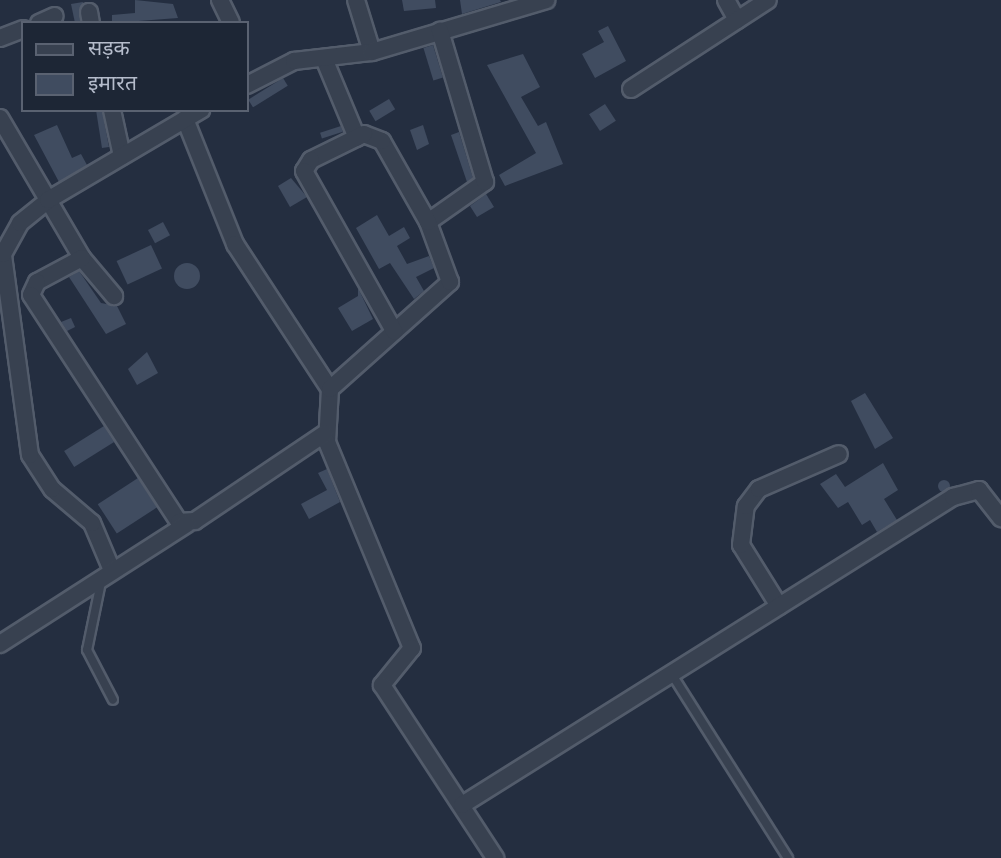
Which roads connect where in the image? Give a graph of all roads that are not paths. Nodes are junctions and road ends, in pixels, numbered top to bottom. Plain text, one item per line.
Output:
1 (220, 0) edge
2 (356, 0) edge
3 (547, 0) edge
4 (726, 0) edge
5 (768, 0) edge
6 (55, 16) dead end
7 (737, 19) junction
8 (43, 21) edge
9 (230, 21) edge
10 (21, 30) edge
11 (440, 31) junction
12 (0, 38) edge
13 (372, 52) junction
14 (325, 61) junction
15 (248, 79) edge
16 (631, 89) dead end
17 (112, 112) edge
18 (197, 112) edge
19 (0, 118) edge
20 (185, 119) junction
21 (358, 138) junction
22 (122, 156) junction
23 (48, 200) junction
24 (428, 222) junction
25 (82, 258) junction
26 (114, 296) dead end
27 (394, 331) junction
28 (330, 389) junction
29 (324, 434) junction
30 (839, 454) dead end
31 (1001, 518) edge
32 (187, 524) junction
33 (106, 573) junction
34 (779, 606) junction
35 (0, 644) edge
36 (671, 673) junction
37 (113, 700) dead end
38 (461, 805) junction
39 (495, 858) edge
40 (788, 858) edge

1 - 9 street
2 - 13 street
3 - 11 street
4 - 7 street
5 - 7 street
6 - 8 street
7 - 16 street
10 - 12 street
11 - 13 street
11 - 24 street
13 - 14 street
14 - 15 street
14 - 21 street
17 - 22 street
18 - 20 street
19 - 23 street
20 - 22 street
20 - 28 street
21 - 24 street
21 - 27 street
22 - 23 street
23 - 25 street
23 - 33 street
24 - 27 street
25 - 26 street
25 - 32 street
27 - 28 street
28 - 29 street
29 - 32 street
29 - 38 street
30 - 34 street
31 - 34 street
32 - 33 street
33 - 35 street
33 - 37 lane
34 - 36 street
36 - 38 street
36 - 40 lane
38 - 39 street

